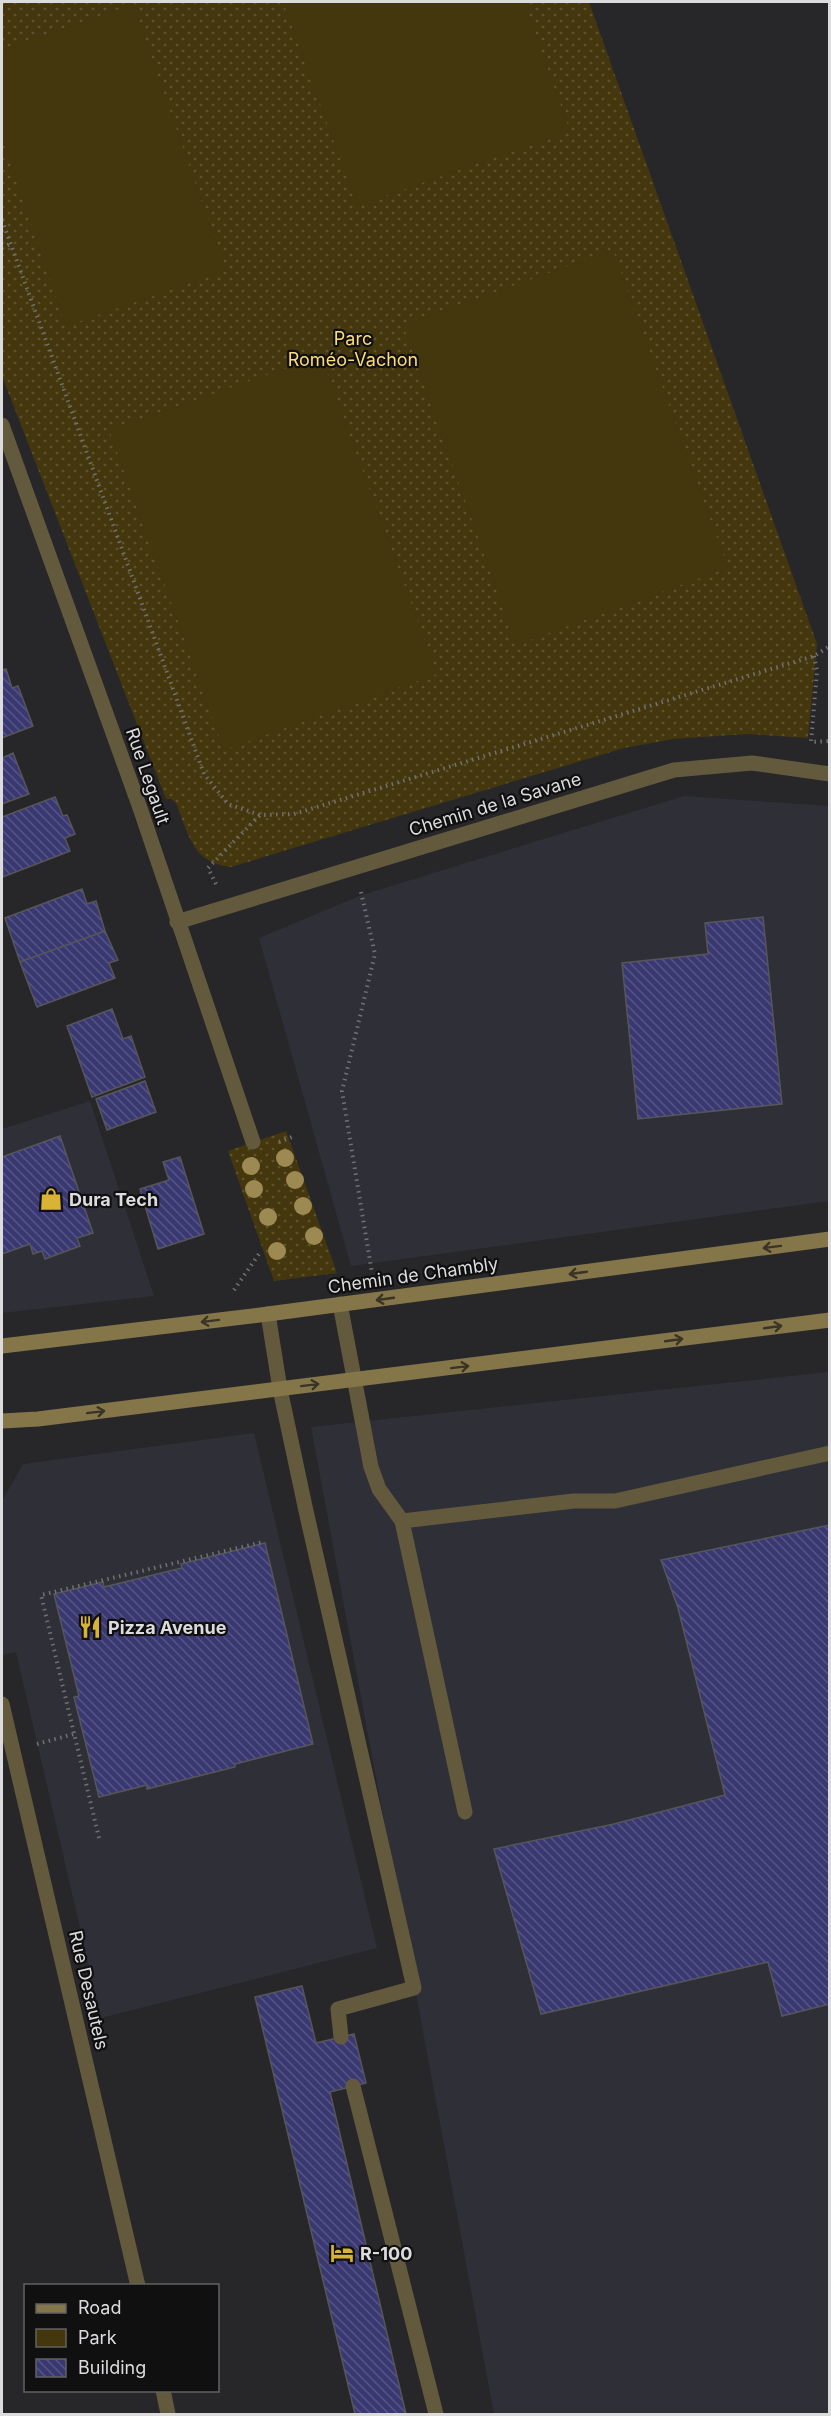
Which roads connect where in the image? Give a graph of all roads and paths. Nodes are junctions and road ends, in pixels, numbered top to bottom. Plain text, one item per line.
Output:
1 (2, 220) edge
2 (10, 244) junction
3 (2, 248) edge
4 (2, 425) edge
5 (830, 646) edge
6 (814, 656) junction
7 (830, 741) edge
8 (830, 774) edge
9 (260, 815) junction
10 (208, 867) dead end
11 (362, 895) dead end
12 (177, 922) junction
13 (254, 1142) dead end
14 (830, 1239) edge
15 (261, 1251) dead end
16 (233, 1291) dead end
17 (375, 1300) junction
18 (340, 1304) junction
19 (268, 1314) junction
20 (830, 1320) edge
21 (2, 1346) edge
22 (354, 1380) junction
23 (280, 1389) junction
24 (2, 1420) edge
25 (830, 1453) edge
26 (402, 1521) junction
27 (263, 1542) dead end
28 (2, 1704) edge
29 (74, 1734) junction
30 (37, 1744) dead end
31 (465, 1812) dead end
32 (99, 1838) dead end
33 (341, 2037) dead end
34 (353, 2086) dead end
35 (138, 2284) edge
36 (163, 2392) edge
37 (168, 2415) edge
38 (436, 2415) edge

1 - 2 path
2 - 3 path
2 - 9 path
4 - 12 street, Rue Legault
5 - 6 path
6 - 7 path
6 - 9 path
8 - 12 street, Chemin de la Savane
9 - 10 path
11 - 17 path
12 - 13 street, Rue Legault
14 -> 17 main road, Chemin de Chambly
15 - 16 path
17 - 18 main road, Chemin de Chambly
18 - 19 main road, Chemin de Chambly
18 - 22 street
19 -> 21 main road, Chemin de Chambly
19 - 23 street
22 -> 20 main road
23 -> 22 main road
22 - 26 street
24 -> 23 main road
23 - 33 street
25 - 26 street
26 - 31 street
27 - 29 path
28 - 35 street, Rue Desautels
29 - 30 path
29 - 32 path
34 - 38 street
36 - 37 street

